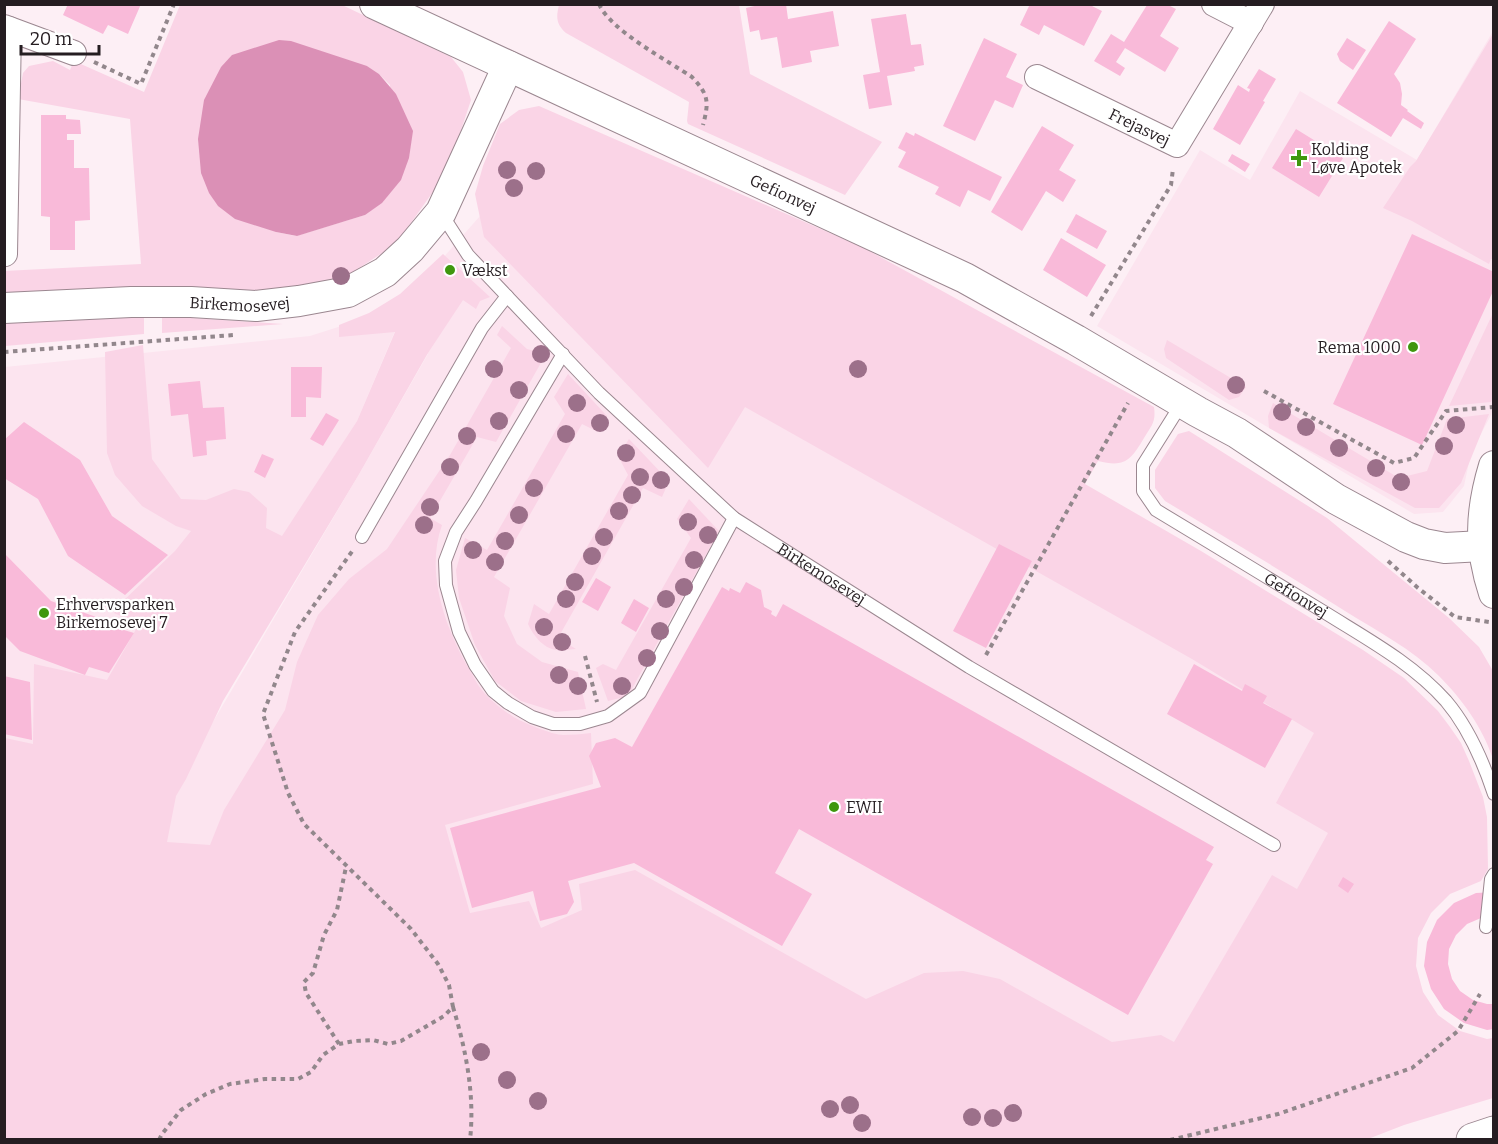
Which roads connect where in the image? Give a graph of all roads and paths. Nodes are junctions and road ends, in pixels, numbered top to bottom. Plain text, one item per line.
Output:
1 (174, 4) edge
2 (375, 4) edge
3 (599, 4) edge
4 (1214, 4) edge
5 (1257, 14) edge
6 (7, 28) edge
7 (74, 52) joint
8 (508, 66) junction
9 (1037, 77) dead end
10 (1177, 145) junction
11 (695, 152) junction
12 (441, 212) junction
13 (5, 254) edge
14 (507, 296) junction
15 (4, 309) edge
16 (1076, 340) junction
17 (563, 354) junction
18 (1142, 378) junction
19 (1264, 391) dead end
20 (1182, 402) junction
21 (1494, 407) edge
22 (1494, 466) edge
23 (734, 518) junction
24 (362, 537) joint
25 (1483, 546) junction
26 (1384, 558) dead end
27 (1494, 593) edge
28 (1494, 623) edge
29 (585, 656) dead end
30 (976, 672) junction
31 (601, 718) junction
32 (1494, 794) edge
33 (1274, 845) dead end
34 (346, 866) junction
35 (1494, 874) edge
36 (1486, 927) dead end
37 (1480, 994) dead end
38 (453, 1007) junction
39 (339, 1044) junction
40 (1494, 1133) edge
41 (159, 1140) edge
42 (470, 1140) edge
43 (1170, 1140) edge
44 (1473, 1140) edge

1 - 7 path
2 - 8 street, Gefionvej
3 - 11 path
4 - 5 street, Frejasvej
5 - 10 street, Frejasvej
6 - 7 street
6 - 13 street
8 - 11 street, Gefionvej
8 - 12 street, Birkemosevej
9 - 10 street, Frejasvej
10 - 16 path
11 - 16 street, Gefionvej
12 - 14 lane, Birkemosevej
12 - 15 street, Birkemosevej
14 - 17 lane, Birkemosevej
14 - 24 lane
16 - 18 street, Gefionvej
17 - 23 lane, Birkemosevej
17 - 31 lane
18 - 20 street, Gefionvej
18 - 30 path
19 - 21 path
20 - 25 street, Gefionvej
20 - 32 lane, Gefionvej
22 - 25 street
23 - 30 lane, Birkemosevej
23 - 31 lane
24 - 34 path
25 - 27 street
26 - 28 path
29 - 31 path
30 - 33 lane, Birkemosevej
34 - 38 path
34 - 39 path
35 - 36 lane
37 - 43 path
38 - 39 path
38 - 42 path
39 - 41 path
40 - 44 main road

